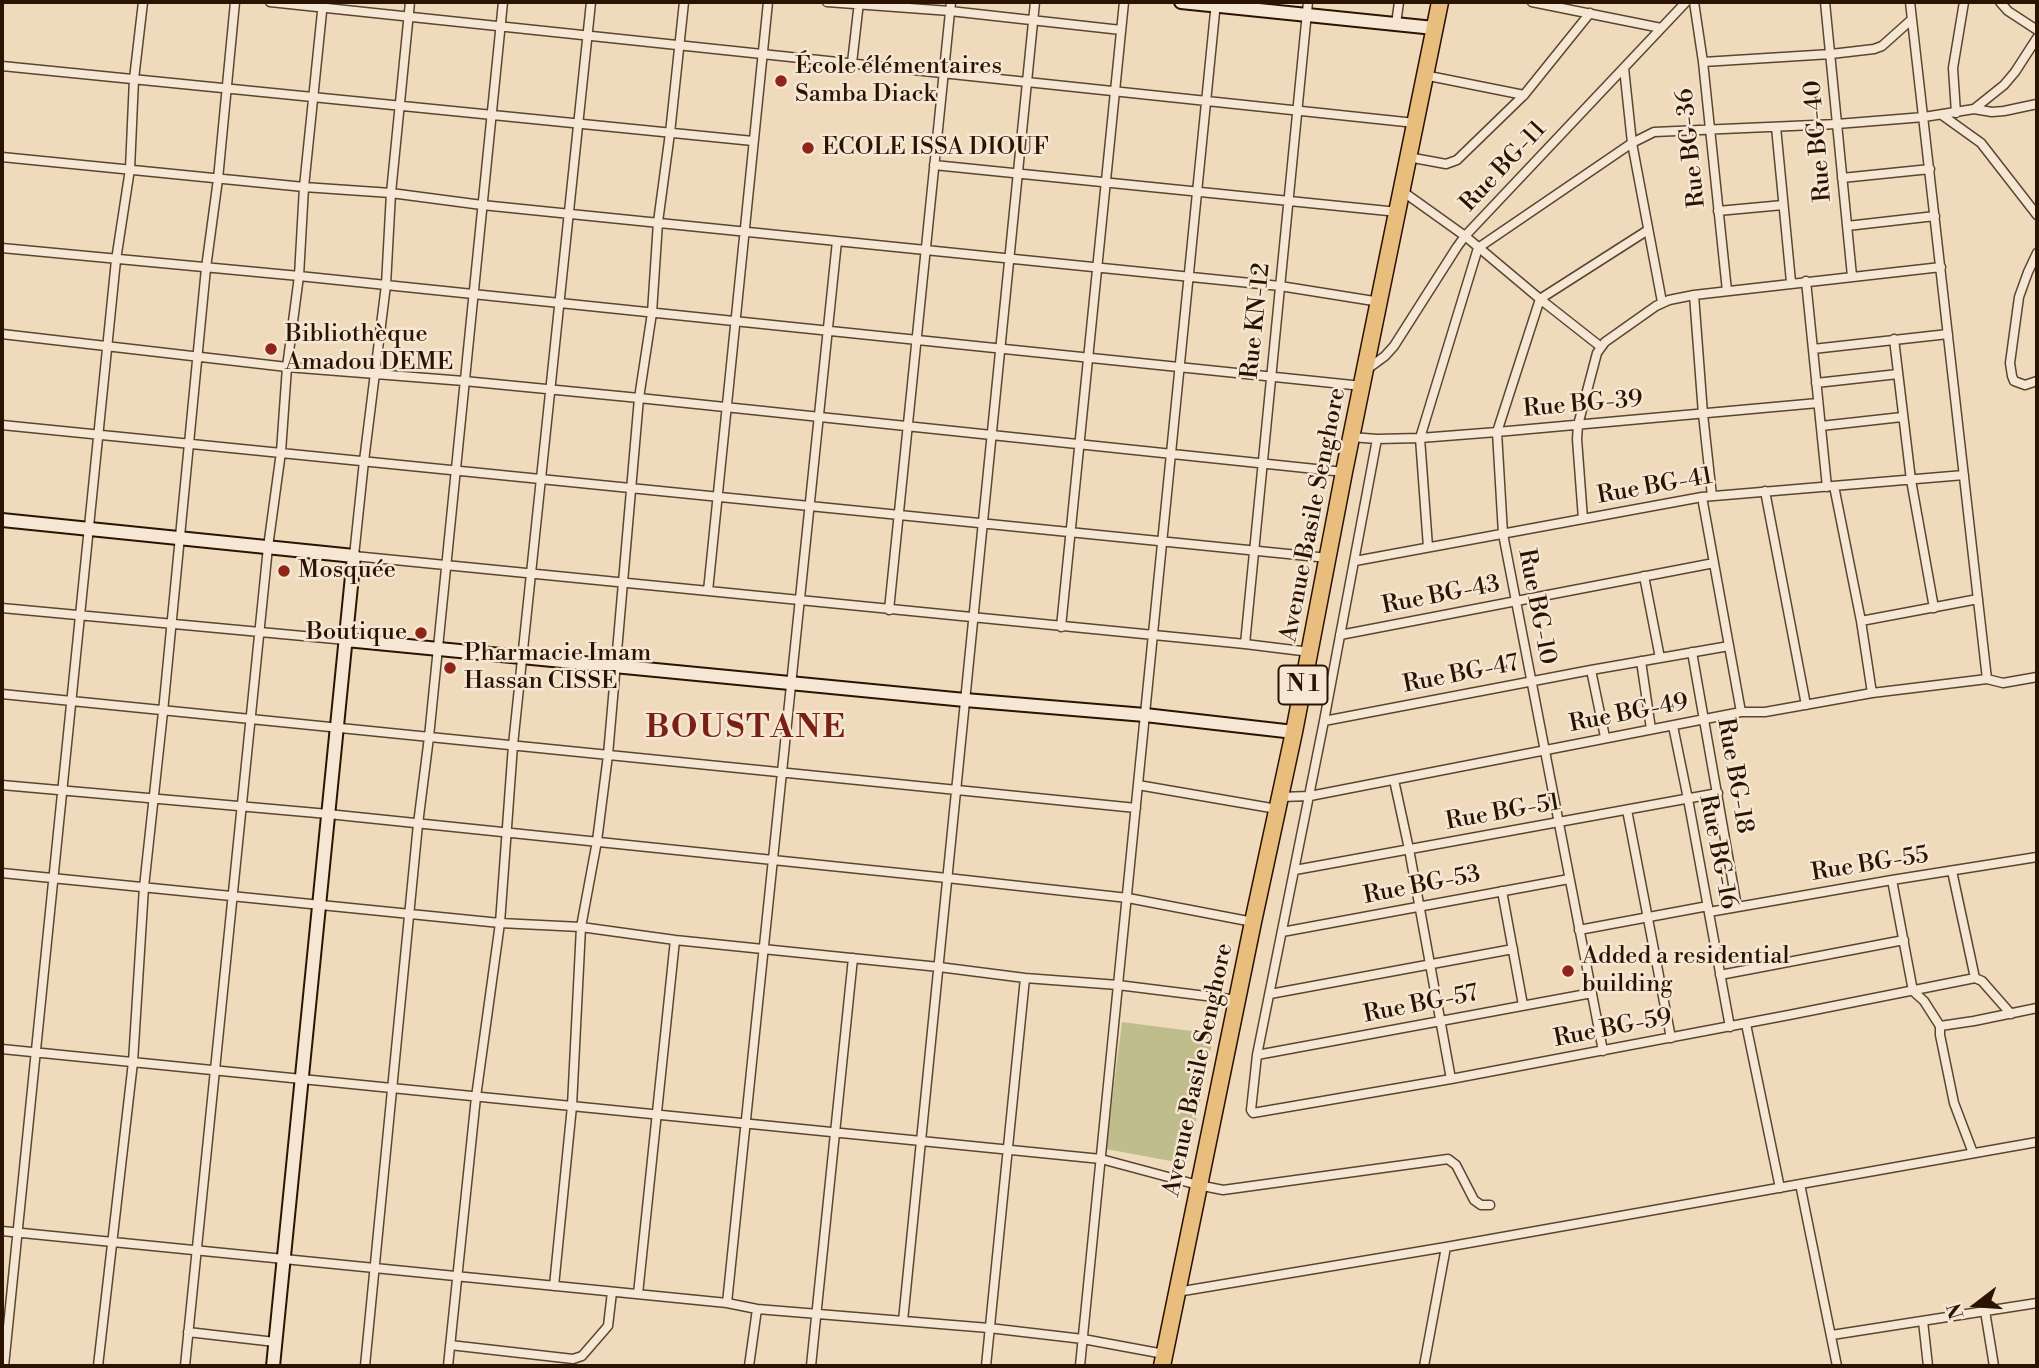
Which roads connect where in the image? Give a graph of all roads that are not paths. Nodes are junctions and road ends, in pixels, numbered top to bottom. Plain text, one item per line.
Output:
1 (143, 2) edge
2 (235, 2) edge
3 (270, 2) edge
4 (410, 2) edge
5 (502, 2) edge
6 (591, 2) edge
7 (684, 2) edge
8 (768, 2) edge
9 (827, 2) edge
10 (1035, 2) edge
11 (1124, 2) edge
12 (1181, 2) edge
13 (1399, 2) edge
14 (1440, 2) edge
15 (1532, 2) edge
16 (1686, 2) edge
17 (1694, 2) edge
18 (1825, 2) edge
19 (1910, 2) edge
20 (1964, 2) edge
21 (2000, 2) edge
22 (859, 3) edge
23 (322, 4) edge
24 (1216, 4) edge
25 (950, 6) edge
26 (1307, 8) edge
27 (1590, 13) junction
28 (408, 16) junction
29 (1912, 20) junction
30 (1032, 21) junction
31 (1396, 24) junction
32 (500, 26) junction
33 (1434, 28) junction
34 (1661, 28) junction
35 (1121, 30) junction
36 (2037, 30) edge
37 (587, 35) junction
38 (2037, 38) edge
39 (679, 45) junction
40 (762, 54) junction
41 (1831, 54) junction
42 (1703, 62) junction
43 (852, 63) junction
44 (2, 66) edge
45 (1624, 68) junction
46 (944, 73) junction
47 (1424, 75) junction
48 (134, 79) junction
49 (1028, 82) junction
50 (226, 89) junction
51 (1115, 91) junction
52 (1524, 95) junction
53 (313, 97) junction
54 (1207, 101) junction
55 (2037, 104) edge
56 (400, 106) junction
57 (1974, 109) junction
58 (1297, 110) junction
59 (1956, 113) junction
60 (1942, 114) junction
61 (491, 115) junction
62 (1924, 117) junction
63 (1415, 123) junction
64 (578, 124) junction
65 (1837, 124) junction
66 (1776, 127) junction
67 (1710, 130) junction
68 (670, 133) junction
69 (754, 141) junction
70 (1632, 143) junction
71 (2, 157) edge
72 (1408, 157) junction
73 (934, 164) junction
74 (130, 169) junction
75 (1930, 169) junction
76 (1019, 173) junction
77 (1842, 178) junction
78 (218, 179) junction
79 (1106, 182) junction
80 (304, 187) junction
81 (1199, 191) junction
82 (1402, 191) junction
83 (391, 193) junction
84 (1288, 200) junction
85 (482, 205) junction
86 (1783, 205) junction
87 (1718, 211) junction
88 (1398, 212) junction
89 (568, 214) junction
90 (2037, 215) edge
91 (1935, 216) junction
92 (658, 222) junction
93 (1847, 226) junction
94 (1648, 230) junction
95 (744, 232) junction
96 (1465, 236) junction
97 (837, 241) junction
98 (2, 248) edge
99 (1478, 248) junction
100 (926, 250) junction
101 (2037, 253) edge
102 (1010, 258) junction
103 (116, 260) junction
104 (1097, 267) junction
105 (1941, 267) junction
106 (206, 268) junction
107 (299, 276) junction
108 (1189, 276) junction
109 (1852, 276) junction
110 (1806, 281) junction
111 (1791, 282) junction
112 (386, 285) junction
113 (1280, 285) junction
114 (1727, 290) junction
115 (1694, 295) junction
116 (473, 296) junction
117 (1540, 299) junction
118 (1380, 302) junction
119 (1662, 302) junction
120 (559, 304) junction
121 (652, 313) junction
122 (735, 322) junction
123 (828, 331) junction
124 (2, 334) edge
125 (1948, 334) junction
126 (1894, 339) junction
127 (916, 340) junction
128 (107, 345) junction
129 (1601, 347) junction
130 (1001, 348) junction
131 (1813, 349) junction
132 (197, 355) junction
133 (1088, 357) junction
134 (1180, 366) junction
135 (287, 367) junction
136 (376, 374) junction
137 (1898, 374) junction
138 (1271, 375) junction
139 (1364, 378) junction
140 (464, 381) junction
141 (2037, 381) edge
142 (1816, 383) junction
143 (550, 390) junction
144 (639, 398) junction
145 (1818, 403) junction
146 (726, 408) junction
147 (1703, 414) junction
148 (1902, 417) junction
149 (819, 418) junction
150 (2, 425) edge
151 (1578, 425) junction
152 (1821, 426) junction
153 (907, 427) junction
154 (1497, 432) junction
155 (98, 435) junction
156 (992, 435) junction
157 (1351, 437) junction
158 (1420, 438) junction
159 (1377, 439) junction
160 (189, 443) junction
161 (1079, 444) junction
162 (281, 452) junction
163 (1172, 454) junction
164 (364, 461) junction
165 (1263, 463) junction
166 (455, 470) junction
167 (1344, 472) junction
168 (1964, 475) junction
169 (541, 479) junction
170 (1911, 480) junction
171 (1830, 486) junction
172 (631, 488) junction
173 (1765, 491) junction
174 (1712, 496) junction
175 (718, 497) junction
176 (1702, 497) junction
177 (809, 506) junction
178 (898, 515) junction
179 (1583, 519) junction
180 (2, 520) edge
181 (983, 523) junction
182 (89, 529) junction
183 (1070, 532) junction
184 (1503, 534) junction
185 (178, 539) junction
186 (1163, 541) junction
187 (268, 547) junction
188 (1428, 547) junction
189 (1254, 551) junction
190 (354, 556) junction
191 (1328, 558) junction
192 (1355, 561) junction
193 (1714, 563) junction
194 (446, 565) junction
195 (531, 574) junction
196 (1644, 576) junction
197 (622, 583) junction
198 (708, 591) junction
199 (800, 600) junction
200 (1978, 600) junction
201 (1516, 601) junction
202 (2, 608) edge
203 (1934, 608) junction
204 (889, 610) junction
205 (80, 615) junction
206 (974, 618) junction
207 (1861, 621) junction
208 (171, 622) junction
209 (1061, 627) junction
210 (259, 632) junction
211 (1340, 635) junction
212 (1153, 636) junction
213 (346, 640) junction
214 (1245, 644) junction
215 (1728, 646) junction
216 (437, 649) junction
217 (1310, 652) junction
218 (1692, 652) junction
219 (522, 657) junction
220 (1660, 658) junction
221 (1641, 661) junction
222 (617, 666) junction
223 (1591, 670) junction
224 (2037, 677) edge
225 (1987, 679) junction
226 (1531, 681) junction
227 (791, 683) junction
228 (1872, 693) junction
229 (2, 694) edge
230 (965, 700) junction
231 (71, 701) junction
232 (1806, 705) junction
233 (163, 712) junction
234 (1741, 712) junction
235 (1145, 715) junction
236 (250, 719) junction
237 (1705, 720) junction
238 (1324, 721) junction
239 (1673, 726) junction
240 (337, 728) junction
241 (1651, 729) junction
242 (1294, 732) junction
243 (429, 737) junction
244 (1605, 737) junction
245 (513, 745) junction
246 (1544, 750) junction
247 (608, 755) junction
248 (782, 772) junction
249 (1394, 780) junction
250 (2, 785) edge
251 (1138, 785) junction
252 (62, 790) junction
253 (957, 790) junction
254 (1718, 793) junction
255 (1310, 796) junction
256 (153, 798) junction
257 (1688, 799) junction
258 (1279, 803) junction
259 (243, 808) junction
260 (1136, 808) junction
261 (1627, 810) junction
262 (328, 814) junction
263 (1559, 822) junction
264 (418, 824) junction
265 (508, 833) junction
266 (597, 841) junction
267 (1409, 849) junction
268 (2037, 857) edge
269 (773, 861) junction
270 (1294, 870) junction
271 (1952, 871) junction
272 (2, 873) edge
273 (54, 878) junction
274 (947, 878) junction
275 (1569, 878) junction
276 (1892, 880) junction
277 (144, 887) junction
278 (1502, 891) junction
279 (232, 896) junction
280 (1128, 898) junction
281 (319, 905) junction
282 (1419, 906) junction
283 (1737, 907) junction
284 (1709, 909) junction
285 (411, 914) junction
286 (1648, 917) junction
287 (1252, 922) junction
288 (500, 923) junction
289 (582, 927) junction
290 (1579, 930) junction
291 (1282, 932) junction
292 (675, 940) junction
293 (1903, 940) junction
294 (763, 949) junction
295 (1513, 949) junction
296 (853, 958) junction
297 (1430, 964) junction
298 (939, 967) junction
299 (1720, 975) junction
300 (1026, 978) junction
301 (1975, 978) junction
302 (1118, 985) junction
303 (1913, 990) junction
304 (1592, 993) junction
305 (1270, 994) junction
306 (1238, 1000) junction
307 (1523, 1005) junction
308 (2037, 1009) edge
309 (2011, 1014) junction
310 (1441, 1021) junction
311 (1746, 1024) junction
312 (1940, 1026) junction
313 (1730, 1027) junction
314 (1671, 1038) junction
315 (2, 1049) edge
316 (1603, 1051) junction
317 (36, 1052) junction
318 (1257, 1055) junction
319 (134, 1062) junction
320 (215, 1070) junction
321 (301, 1079) junction
322 (1451, 1079) junction
323 (393, 1088) junction
324 (476, 1097) junction
325 (572, 1106) junction
326 (657, 1114) junction
327 (745, 1123) junction
328 (835, 1132) junction
329 (921, 1141) junction
330 (2037, 1142) edge
331 (1008, 1150) junction
332 (1972, 1153) junction
333 (1101, 1159) junction
334 (1800, 1184) junction
335 (1198, 1185) junction
336 (1780, 1188) junction
337 (1490, 1205) dead end
338 (2, 1231) edge
339 (18, 1232) junction
340 (113, 1242) junction
341 (1446, 1247) junction
342 (197, 1250) junction
343 (283, 1259) junction
344 (375, 1268) junction
345 (457, 1276) junction
346 (554, 1286) junction
347 (612, 1292) junction
348 (1177, 1292) junction
349 (638, 1294) junction
350 (727, 1303) junction
351 (2037, 1303) edge
352 (757, 1309) junction
353 (1985, 1311) junction
354 (817, 1312) junction
355 (903, 1321) junction
356 (1923, 1321) junction
357 (989, 1328) junction
358 (188, 1332) junction
359 (1832, 1335) junction
360 (1083, 1339) junction
361 (275, 1342) junction
362 (450, 1345) junction
363 (1165, 1360) edge
364 (4, 1366) edge
365 (98, 1366) edge
366 (185, 1366) edge
367 (272, 1366) edge
368 (365, 1366) edge
369 (448, 1366) edge
370 (749, 1366) edge
371 (811, 1366) edge
372 (986, 1366) edge
373 (1080, 1366) edge
374 (1424, 1366) edge
375 (1837, 1366) edge
376 (1928, 1366) edge
377 (1994, 1366) edge

1 - 48 street
2 - 50 street
3 - 23 street
4 - 28 street
5 - 32 street
6 - 37 street
7 - 39 street
8 - 40 street
9 - 22 street
10 - 30 street
11 - 35 street
12 - 24 street
13 - 31 street
14 - 33 highway, Avenue Basile Senghore / N 1
15 - 27 street
16 - 34 street, Rue BG-11
17 - 42 street, Rue BG-36
18 - 41 street, Rue BG-40
19 - 29 street
20 - 59 street
21 - 36 street
22 - 25 street
22 - 43 street
23 - 28 street
23 - 53 street
24 - 26 street
24 - 54 street
25 - 30 street
25 - 46 street
26 - 31 street
26 - 58 street, Rue KN-12
27 - 34 street
27 - 52 street
28 - 32 street
28 - 56 street
29 - 41 street
29 - 62 street
30 - 35 street
30 - 49 street
31 - 33 street
32 - 37 street
32 - 61 street
33 - 47 highway, Avenue Basile Senghore / N 1
34 - 45 street, Rue BG-11
35 - 51 street
37 - 39 street
37 - 64 street
38 - 57 street
39 - 40 street
39 - 68 street
40 - 43 street
40 - 69 street
41 - 42 street
41 - 65 street, Rue BG-40
42 - 67 street, Rue BG-36
43 - 46 street
44 - 48 street
45 - 70 street
45 - 96 street, Rue BG-11
46 - 49 street
46 - 73 street
47 - 52 street
47 - 63 highway, Avenue Basile Senghore / N 1
48 - 50 street
48 - 74 street
49 - 51 street
49 - 76 street
50 - 53 street
50 - 78 street
51 - 54 street
51 - 79 street
52 - 72 street
53 - 56 street
53 - 80 street
54 - 58 street
54 - 81 street
55 - 57 street
56 - 61 street
56 - 83 street
57 - 59 street
58 - 63 street
58 - 84 street, Rue KN-12
59 - 60 street
60 - 62 street
60 - 90 street
61 - 64 street
61 - 85 street
62 - 65 street
62 - 75 street
63 - 72 highway, Avenue Basile Senghore / N 1
64 - 68 street
64 - 89 street
65 - 66 street
65 - 77 street, Rue BG-40
66 - 67 street
66 - 86 street
67 - 70 street
67 - 87 street, Rue BG-36
68 - 69 street
68 - 92 street
69 - 95 street
70 - 94 street
70 - 99 street
71 - 74 street
72 - 82 highway, Avenue Basile Senghore / N 1
73 - 76 street
73 - 100 street
74 - 78 street
74 - 103 street
75 - 77 street
75 - 91 street
76 - 79 street
76 - 102 street
77 - 93 street, Rue BG-40
78 - 80 street
78 - 106 street
79 - 81 street
79 - 104 street
80 - 83 street
80 - 107 street
81 - 84 street
81 - 108 street
82 - 88 highway, Avenue Basile Senghore / N 1
82 - 96 street
83 - 85 street
83 - 112 street
84 - 88 street
84 - 113 street, Rue KN-12
85 - 89 street
85 - 116 street
86 - 87 street
86 - 111 street
87 - 114 street, Rue BG-36
88 - 118 highway, Avenue Basile Senghore / N 1
89 - 92 street
89 - 120 street
91 - 93 street
91 - 105 street
92 - 95 street
92 - 121 street
93 - 109 street, Rue BG-40
94 - 117 street
94 - 119 street
95 - 97 street
95 - 122 street
96 - 99 street
96 - 139 street, Rue BG-11
97 - 100 street
97 - 123 street
98 - 103 street
99 - 117 street
99 - 158 street
100 - 102 street
100 - 127 street
101 - 141 street
102 - 104 street
102 - 130 street
103 - 106 street
103 - 128 street
104 - 108 street
104 - 133 street
105 - 109 street
105 - 125 street
106 - 107 street
106 - 132 street
107 - 112 street
107 - 135 street
108 - 113 street
108 - 134 street
109 - 110 street
110 - 111 street
110 - 131 street
111 - 114 street
112 - 116 street
112 - 136 street
113 - 118 street
113 - 138 street, Rue KN-12
114 - 115 street
115 - 119 street
115 - 147 street
116 - 120 street
116 - 140 street
117 - 129 street
117 - 154 street, Rue BG-10
118 - 139 highway, Avenue Basile Senghore / N 1
119 - 129 street
120 - 121 street
120 - 143 street
121 - 122 street
121 - 144 street
122 - 123 street
122 - 146 street
123 - 127 street
123 - 149 street
124 - 128 street
125 - 126 street
125 - 168 street
126 - 131 street
126 - 137 street
127 - 130 street
127 - 153 street
128 - 132 street
128 - 155 street
129 - 151 street
130 - 133 street
130 - 156 street
131 - 142 street
132 - 135 street
132 - 160 street
133 - 134 street
133 - 161 street
134 - 138 street
134 - 163 street
135 - 136 street
135 - 162 street
136 - 140 street
136 - 164 street
137 - 142 street
137 - 148 street
138 - 139 street
138 - 165 street, Rue KN-12
139 - 157 highway, Avenue Basile Senghore / N 1
140 - 143 street
140 - 166 street
142 - 145 street
143 - 144 street
143 - 169 street
144 - 146 street
144 - 172 street
145 - 147 street, Rue BG-39
145 - 152 street
146 - 149 street
146 - 175 street
147 - 151 street, Rue BG-39
147 - 174 street
148 - 152 street
148 - 170 street
149 - 153 street
149 - 177 street
150 - 155 street
151 - 154 street, Rue BG-39
151 - 179 street
152 - 171 street
153 - 156 street
153 - 178 street
154 - 158 street, Rue BG-39
154 - 184 street, Rue BG-10
155 - 160 street
155 - 182 street
156 - 161 street
156 - 181 street
157 - 159 street, Rue BG-39
157 - 167 highway, Avenue Basile Senghore / N 1
158 - 159 street, Rue BG-39
158 - 188 street
159 - 192 street
160 - 162 street
160 - 185 street
161 - 163 street
161 - 183 street
162 - 164 street
162 - 187 street
163 - 165 street
163 - 186 street
164 - 166 street
164 - 190 street
165 - 167 street
165 - 189 street, Rue KN-12
166 - 169 street
166 - 194 street
167 - 191 highway, Avenue Basile Senghore / N 1
168 - 170 street, Rue BG-41
168 - 200 street
169 - 172 street
169 - 195 street
170 - 171 street, Rue BG-41
170 - 203 street
171 - 173 street, Rue BG-41
171 - 207 street
172 - 175 street
172 - 197 street
173 - 174 street, Rue BG-41
173 - 232 street
174 - 176 street, Rue BG-41
175 - 177 street
175 - 198 street
176 - 179 street, Rue BG-41
176 - 193 street
177 - 178 street
177 - 199 street
178 - 181 street
178 - 204 street
179 - 184 street, Rue BG-41
180 - 182 street
181 - 183 street
181 - 206 street
182 - 185 street
182 - 205 street
183 - 186 street
183 - 209 street
184 - 188 street, Rue BG-41
184 - 201 street, Rue BG-10
185 - 187 street
185 - 208 street
186 - 189 street
186 - 212 street
187 - 190 street
187 - 210 street
188 - 192 street, Rue BG-41
189 - 191 street
189 - 214 street, Rue KN-12
190 - 194 street
190 - 213 street
191 - 217 highway, Avenue Basile Senghore / N 1
192 - 211 street
193 - 196 street, Rue BG-43
193 - 215 street
194 - 195 street
194 - 216 street
195 - 197 street
195 - 219 street
196 - 201 street, Rue BG-43
196 - 220 street
197 - 198 street
197 - 222 street
198 - 199 street
199 - 204 street
199 - 227 street
200 - 203 street
200 - 225 street
201 - 211 street, Rue BG-43
201 - 226 street, Rue BG-10
202 - 205 street
203 - 207 street
204 - 206 street
205 - 208 street
205 - 231 street
206 - 209 street
206 - 230 street
207 - 228 street
208 - 210 street
208 - 233 street
209 - 212 street
210 - 213 street
210 - 236 street
211 - 238 street
212 - 214 street
212 - 235 street
213 - 216 street
213 - 240 street
214 - 217 street
215 - 218 street, Rue BG-47
215 - 234 street
216 - 219 street
216 - 243 street
217 - 242 highway, Avenue Basile Senghore / N 1
218 - 220 street, Rue BG-47
218 - 237 street, Rue BG-18
219 - 222 street
219 - 245 street
220 - 221 street, Rue BG-47
221 - 223 street, Rue BG-47
221 - 241 street
222 - 227 street
222 - 247 street
223 - 226 street, Rue BG-47
223 - 244 street
224 - 225 street, Rue BG-49
225 - 228 street, Rue BG-49
226 - 238 street, Rue BG-47
226 - 246 street, Rue BG-10
227 - 230 street
227 - 248 street
228 - 232 street, Rue BG-49
229 - 231 street
230 - 235 street
230 - 253 street
231 - 233 street
231 - 252 street
232 - 234 street, Rue BG-49
233 - 236 street
233 - 256 street
234 - 237 street, Rue BG-49
235 - 242 street
235 - 251 street
236 - 240 street
236 - 259 street
237 - 239 street, Rue BG-49
237 - 254 street, Rue BG-18
238 - 255 street
239 - 241 street, Rue BG-49
239 - 257 street, Rue BG-16
240 - 243 street
240 - 262 street
241 - 244 street, Rue BG-49
242 - 258 highway, Avenue Basile Senghore / N 1
243 - 245 street
243 - 264 street
244 - 246 street, Rue BG-49
245 - 247 street
245 - 265 street
246 - 249 street, Rue BG-49
246 - 263 street, Rue BG-10
247 - 248 street
247 - 266 street
248 - 253 street
248 - 269 street
249 - 255 street, Rue BG-49
249 - 267 street
250 - 252 street
251 - 258 street, Rue BG-49
251 - 260 street
252 - 256 street
252 - 273 street
253 - 260 street
253 - 274 street
254 - 257 street, Rue BG-51
254 - 283 street, Rue BG-18
255 - 258 street, Rue BG-49
255 - 270 street
256 - 259 street
256 - 277 street
257 - 261 street, Rue BG-51
257 - 284 street, Rue BG-16
258 - 287 highway, Avenue Basile Senghore / N 1
259 - 262 street
259 - 279 street
260 - 280 street
261 - 263 street, Rue BG-51
261 - 286 street
262 - 264 street
262 - 281 street
263 - 267 street, Rue BG-51
263 - 275 street, Rue BG-10
264 - 265 street
264 - 285 street
265 - 266 street
265 - 288 street
266 - 269 street
266 - 289 street
267 - 270 street, Rue BG-51
267 - 282 street
268 - 271 street, Rue BG-55
269 - 274 street
269 - 294 street
270 - 291 street
271 - 276 street, Rue BG-55
271 - 301 street
272 - 273 street
273 - 277 street
273 - 317 street
274 - 280 street
274 - 298 street
275 - 278 street, Rue BG-53
275 - 290 street, Rue BG-10
276 - 283 street, Rue BG-55
276 - 293 street
277 - 279 street
277 - 319 street
278 - 282 street, Rue BG-53
278 - 295 street
279 - 281 street
279 - 320 street
280 - 287 street
280 - 302 street
281 - 285 street
281 - 321 street
282 - 291 street, Rue BG-53
282 - 297 street
283 - 284 street, Rue BG-55
284 - 286 street, Rue BG-55
284 - 299 street, Rue BG-16
285 - 288 street
285 - 323 street
286 - 290 street, Rue BG-55
286 - 314 street
287 - 306 highway, Avenue Basile Senghore / N 1
288 - 289 street
288 - 324 street
289 - 292 street
289 - 325 street
290 - 304 street, Rue BG-10
291 - 305 street
292 - 294 street
292 - 326 street
293 - 299 street
293 - 303 street
294 - 296 street
294 - 327 street
295 - 297 street
295 - 307 street
296 - 298 street
296 - 328 street
297 - 305 street
297 - 310 street
298 - 300 street
298 - 329 street
299 - 313 street, Rue BG-16
300 - 302 street
300 - 331 street
301 - 303 street, Rue BG-59
301 - 309 street
302 - 306 street
302 - 333 street
303 - 311 street, Rue BG-59
303 - 312 street
304 - 307 street, Rue BG-57
304 - 316 street, Rue BG-10
305 - 318 street
306 - 335 highway, Avenue Basile Senghore / N 1
307 - 310 street, Rue BG-57
308 - 309 street
309 - 312 street
310 - 318 street, Rue BG-57
310 - 322 street
311 - 313 street, Rue BG-59
311 - 336 street
312 - 332 street
313 - 314 street, Rue BG-59
314 - 316 street, Rue BG-59
315 - 317 street
316 - 322 street, Rue BG-59
317 - 319 street
317 - 339 street
318 - 322 street, Rue BG-59
319 - 320 street
319 - 340 street
320 - 321 street
320 - 342 street
321 - 323 street
321 - 343 street
323 - 324 street
323 - 344 street
324 - 325 street
324 - 345 street
325 - 326 street
325 - 346 street
326 - 327 street
326 - 349 street
327 - 328 street
327 - 350 street
328 - 329 street
328 - 354 street
329 - 331 street
329 - 355 street
330 - 332 street
331 - 333 street
331 - 357 street
332 - 334 street
333 - 335 street
333 - 360 street
334 - 336 street
334 - 359 street
335 - 337 street
335 - 348 highway, Avenue Basile Senghore / N 1
336 - 341 street
338 - 339 street
339 - 340 street
339 - 364 street
340 - 342 street
340 - 365 street
341 - 348 street
341 - 374 street
342 - 343 street
342 - 358 street
343 - 344 street
343 - 361 street
344 - 345 street
344 - 368 street
345 - 346 street
345 - 362 street
346 - 347 street
347 - 349 street
347 - 362 street
348 - 363 highway, Avenue Basile Senghore / N 1
349 - 350 street
350 - 352 street
351 - 353 street
352 - 354 street
352 - 370 street
353 - 356 street
353 - 377 street
354 - 355 street
354 - 371 street
355 - 357 street
356 - 359 street
356 - 376 street
357 - 360 street
357 - 372 street
358 - 361 street
358 - 366 street
359 - 375 street
360 - 363 street
360 - 373 street
361 - 367 street
362 - 369 street

